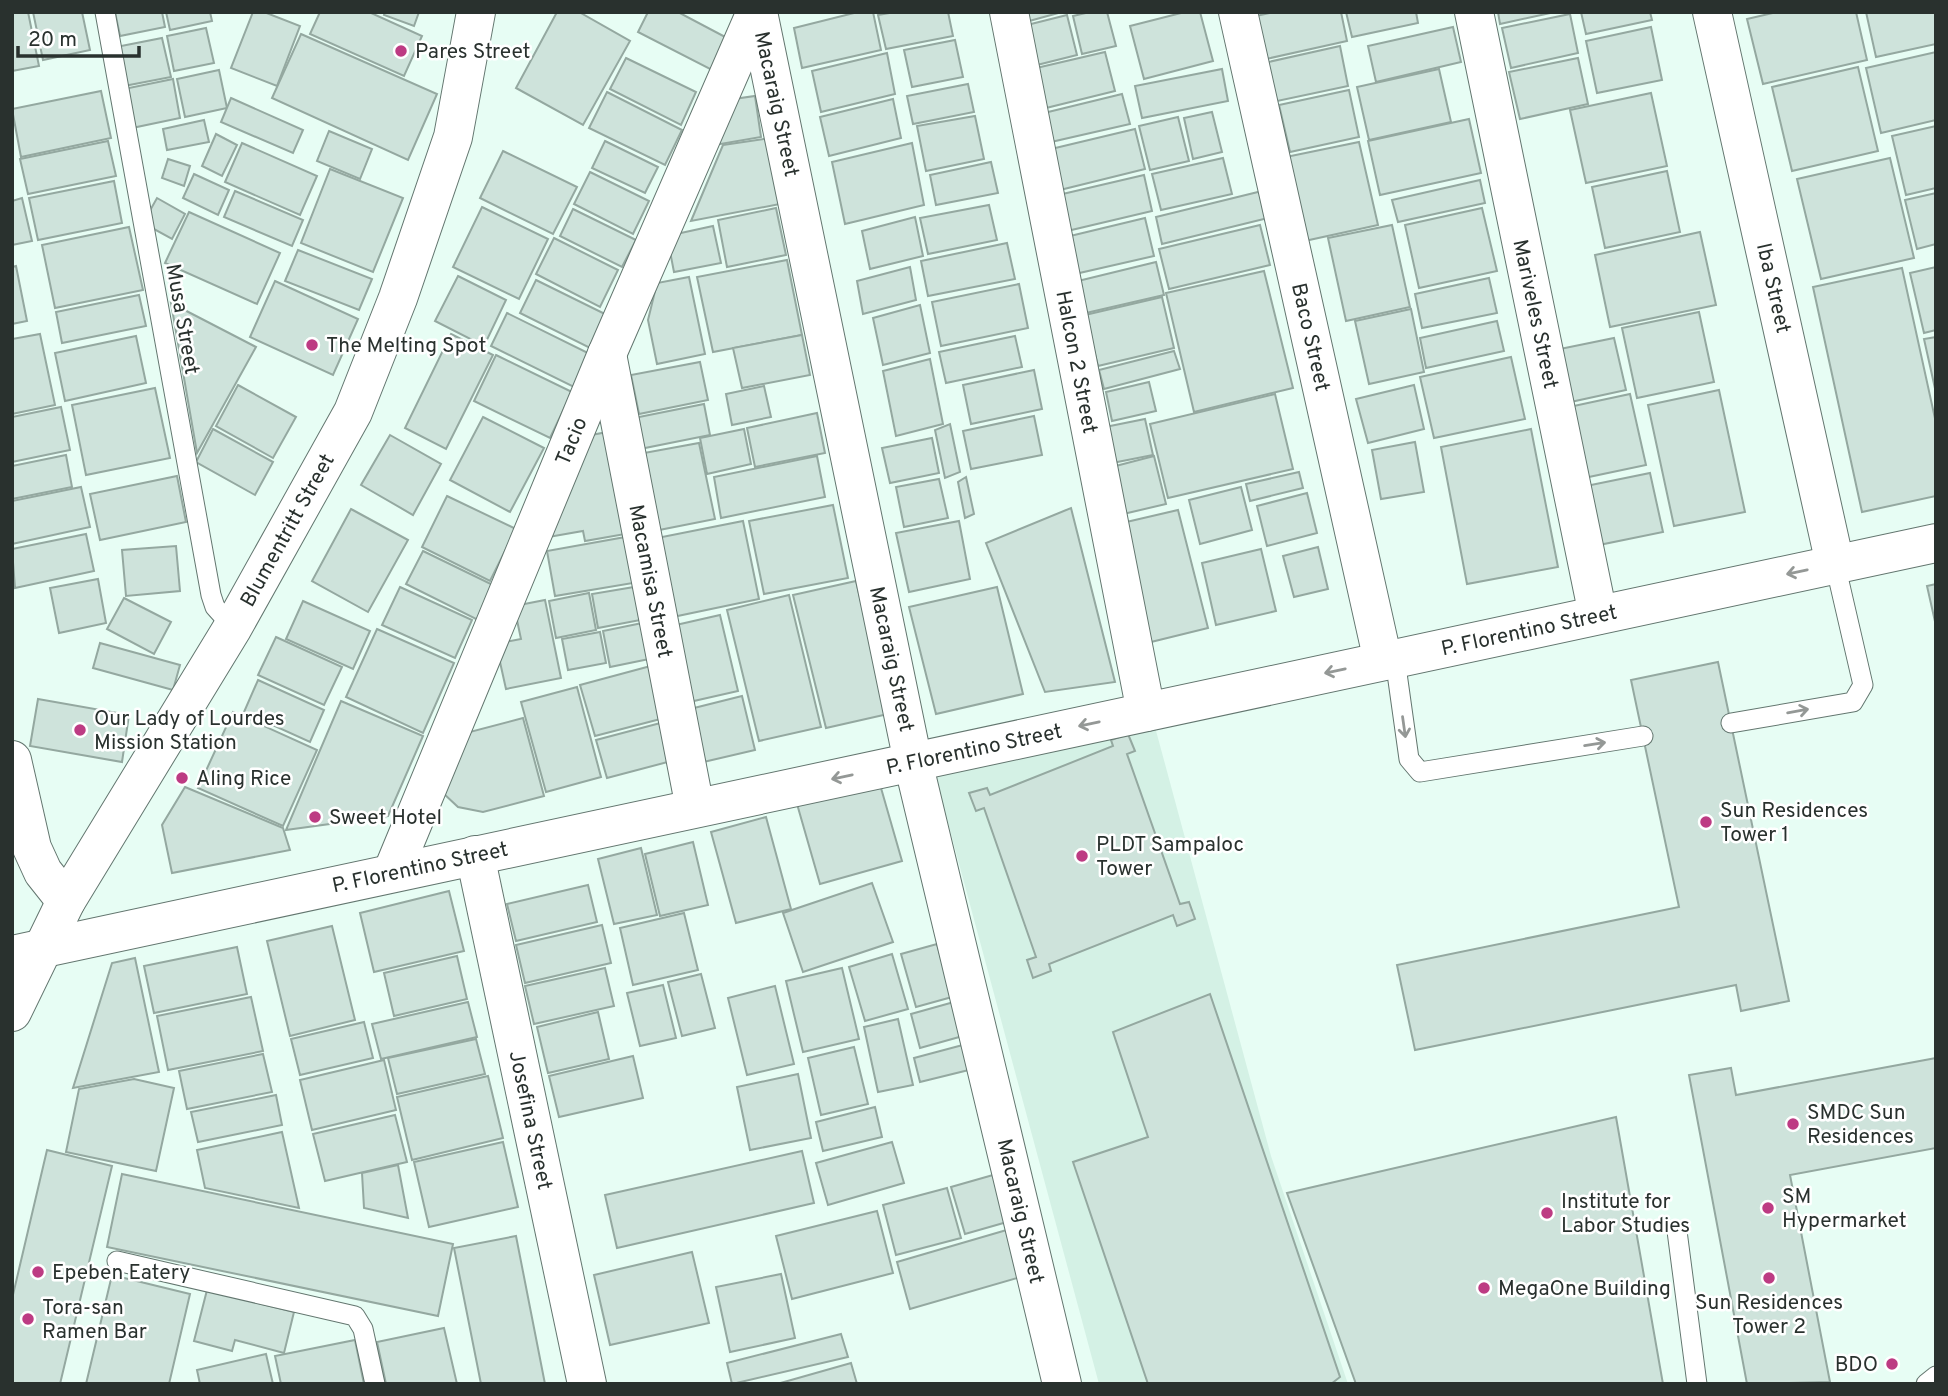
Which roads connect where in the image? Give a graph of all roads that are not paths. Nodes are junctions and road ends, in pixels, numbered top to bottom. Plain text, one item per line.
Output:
1 (105, 12) edge
2 (476, 12) edge
3 (757, 12) edge
4 (1009, 12) edge
5 (1238, 12) edge
6 (1474, 12) edge
7 (1712, 12) edge
8 (607, 354) junction
9 (1936, 543) edge
10 (1846, 569) junction
11 (1598, 615) junction
12 (233, 627) junction
13 (1389, 660) junction
14 (1146, 712) junction
15 (1731, 723) dead end
16 (1643, 736) dead end
17 (12, 760) edge
18 (913, 762) junction
19 (695, 808) junction
20 (475, 855) junction
21 (392, 873) junction
22 (66, 901) junction
23 (28, 951) edge
24 (12, 1012) edge
25 (1677, 1231) dead end
26 (117, 1261) dead end
27 (1936, 1376) edge
28 (375, 1384) edge
29 (587, 1384) edge
30 (1062, 1384) edge
31 (1697, 1384) edge
32 (1926, 1384) edge

1 - 12 lane, Musa Street
2 - 12 street, Blumentritt Street
3 - 8 street, Tacio
3 - 18 street, Macaraig Street
4 - 14 street, Halcon 2 Street
5 - 13 street, Baco Street
6 - 11 street, Mariveles Street
7 - 10 street, Iba Street
8 - 19 street, Macamisa Street
8 - 21 street, Tacio
9 - 10 street, P. Florentino Street
10 -> 11 street, P. Florentino Street
15 -> 10 lane
11 - 13 street, P. Florentino Street
12 - 22 street, Blumentritt Street
13 -> 14 street, P. Florentino Street
13 -> 16 lane
14 -> 18 street, P. Florentino Street
17 - 22 street
18 -> 19 street, P. Florentino Street
18 - 30 street, Macaraig Street
19 - 20 street, P. Florentino Street
20 - 21 street, P. Florentino Street
20 - 29 street, Josefina Street
21 - 23 street, P. Florentino Street
22 - 23 street, Blumentritt Street
23 - 24 street, Blumentritt Street
25 - 31 lane
26 - 28 lane
27 - 32 lane

